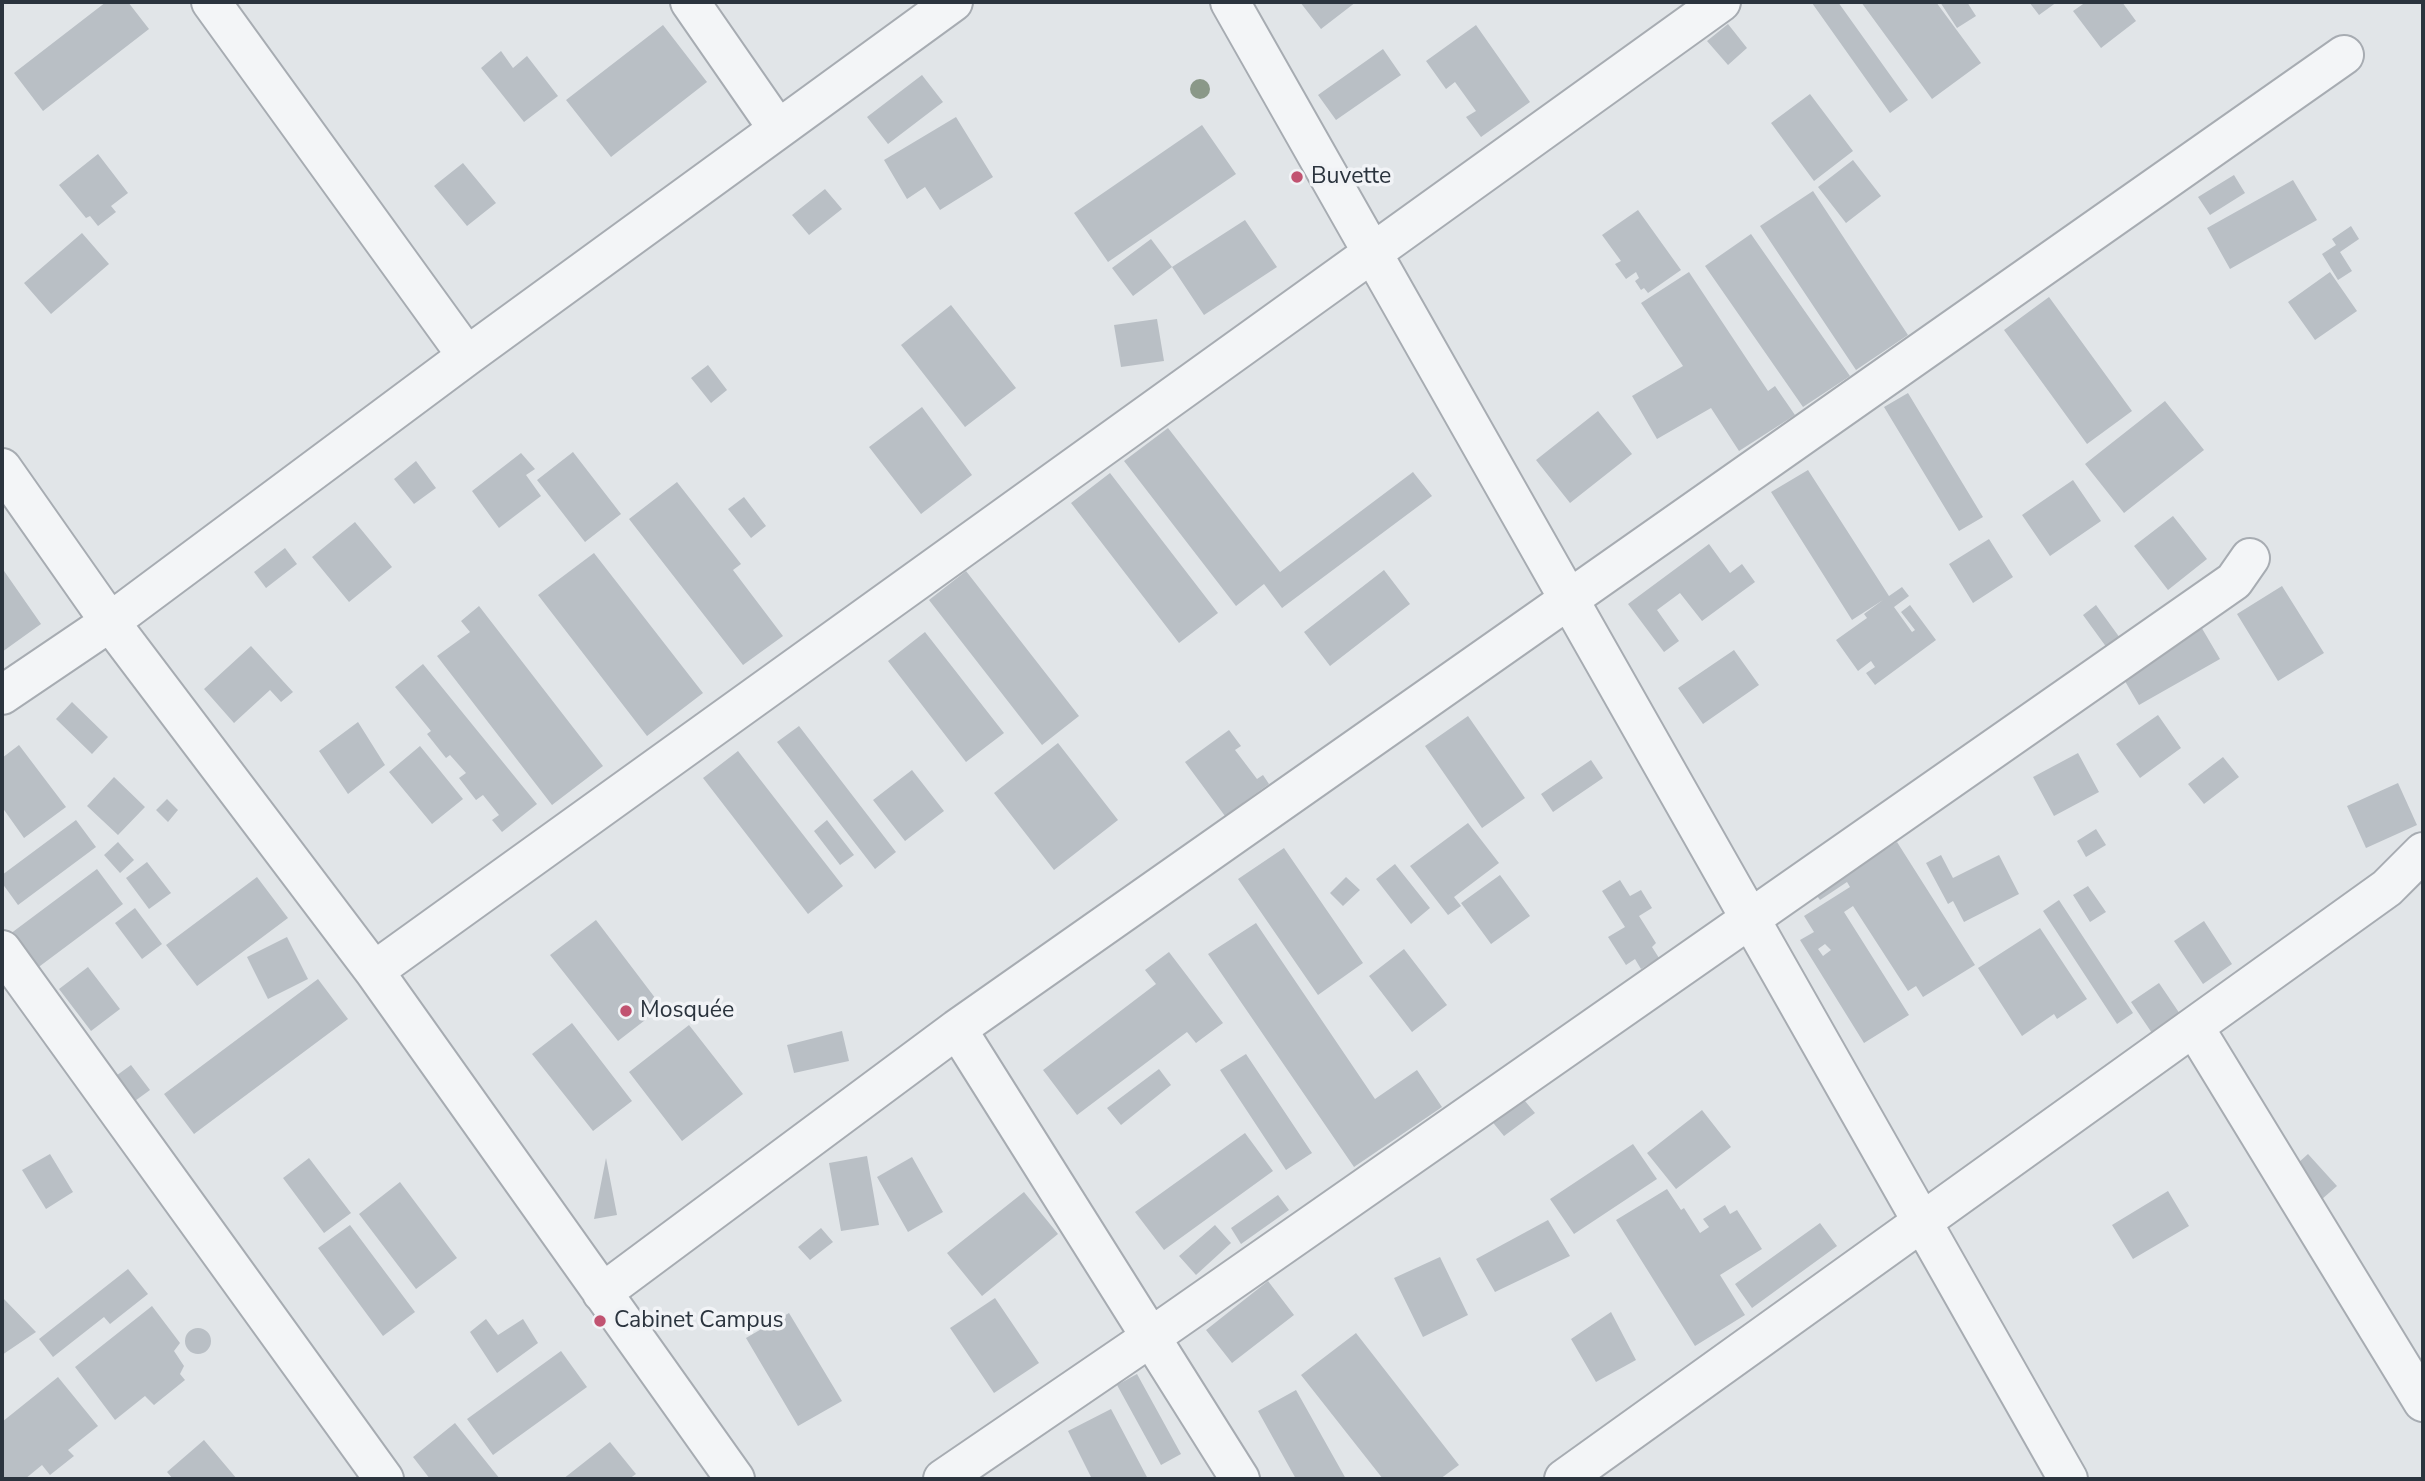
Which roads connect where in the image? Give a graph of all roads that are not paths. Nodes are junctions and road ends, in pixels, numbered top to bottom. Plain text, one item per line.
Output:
1 (211, 2) edge
2 (690, 2) edge
3 (953, 2) edge
4 (1230, 2) edge
5 (1721, 2) edge
6 (2344, 55) dead end
7 (778, 129) junction
8 (1372, 252) junction
9 (467, 356) junction
10 (2, 468) edge
11 (2249, 558) dead end
12 (1569, 599) junction
13 (110, 622) junction
14 (2, 695) edge
15 (2423, 852) edge
16 (1751, 919) junction
17 (2, 950) edge
18 (373, 971) junction
19 (2194, 1027) junction
20 (957, 1029) junction
21 (1922, 1222) junction
22 (602, 1293) junction
23 (1151, 1337) junction
24 (2423, 1402) edge
25 (384, 1479) edge
26 (735, 1479) edge
27 (943, 1479) edge
28 (1240, 1479) edge
29 (1564, 1479) edge
30 (2068, 1479) edge

1 - 9 street
2 - 7 street
3 - 7 street
4 - 8 street
5 - 8 street
6 - 12 street
7 - 9 street
8 - 12 street
8 - 18 street
9 - 13 street
10 - 13 street
11 - 16 street
12 - 16 street
12 - 20 street
13 - 14 street
13 - 18 street
15 - 19 street
16 - 21 street
16 - 23 street
17 - 25 street
18 - 22 street
19 - 21 street
19 - 24 street
20 - 22 street
20 - 23 street
21 - 29 street
21 - 30 street
22 - 26 street
23 - 27 street
23 - 28 street

